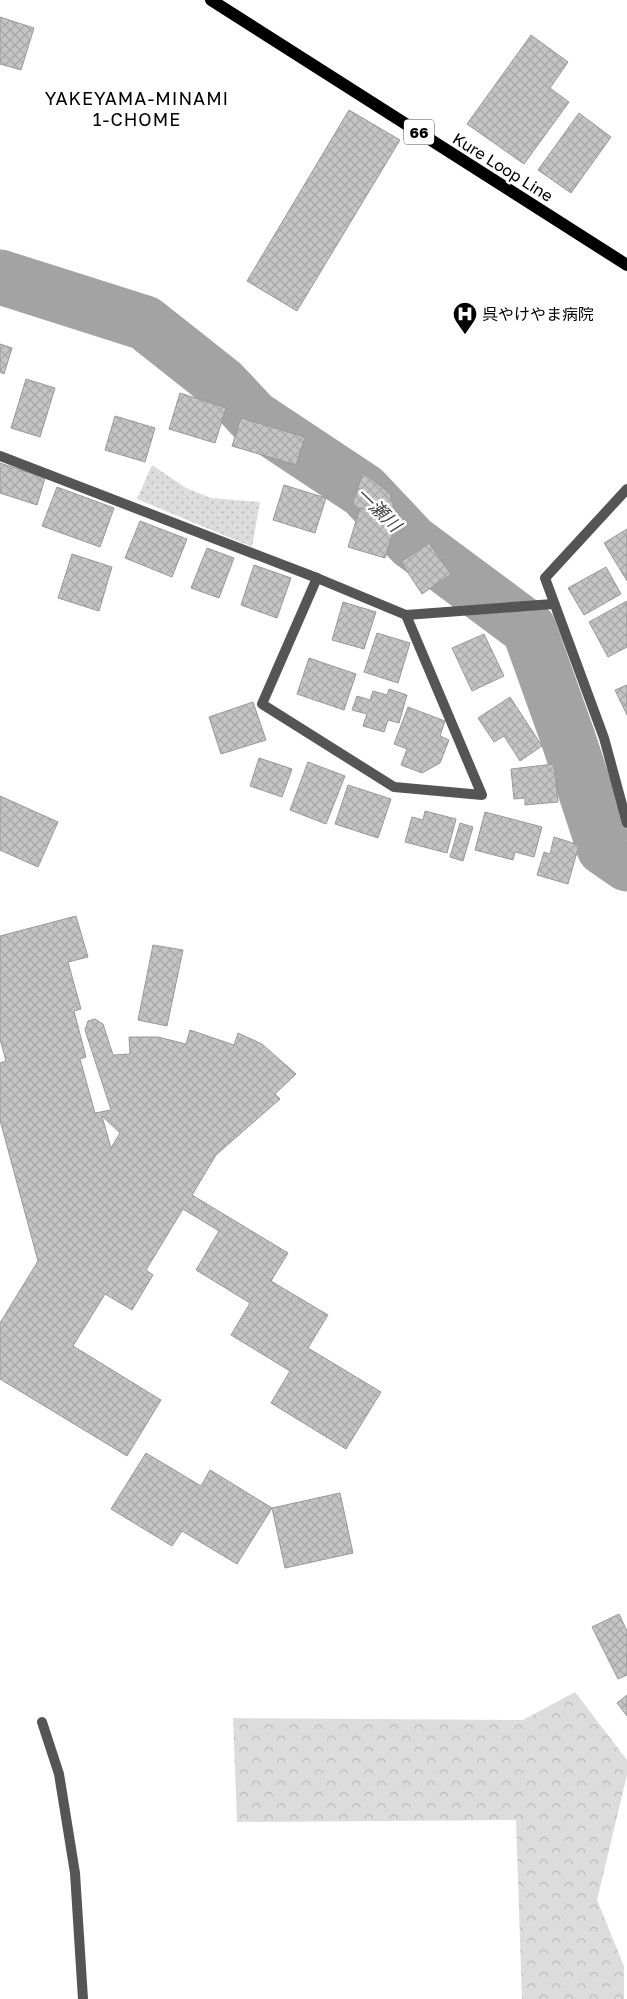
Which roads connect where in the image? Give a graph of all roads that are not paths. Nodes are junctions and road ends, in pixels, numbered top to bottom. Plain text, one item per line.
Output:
1 (210, 0) edge
2 (627, 265) edge
3 (0, 456) edge
4 (627, 489) edge
5 (317, 578) junction
6 (553, 604) junction
7 (406, 615) junction
8 (627, 823) edge
9 (42, 1722) dead end
10 (83, 1999) edge

1 - 2 main road, Kure Loop Line / 66
3 - 5 street
4 - 6 street
5 - 7 street
5 - 7 street
6 - 7 street
6 - 8 street
9 - 10 street

